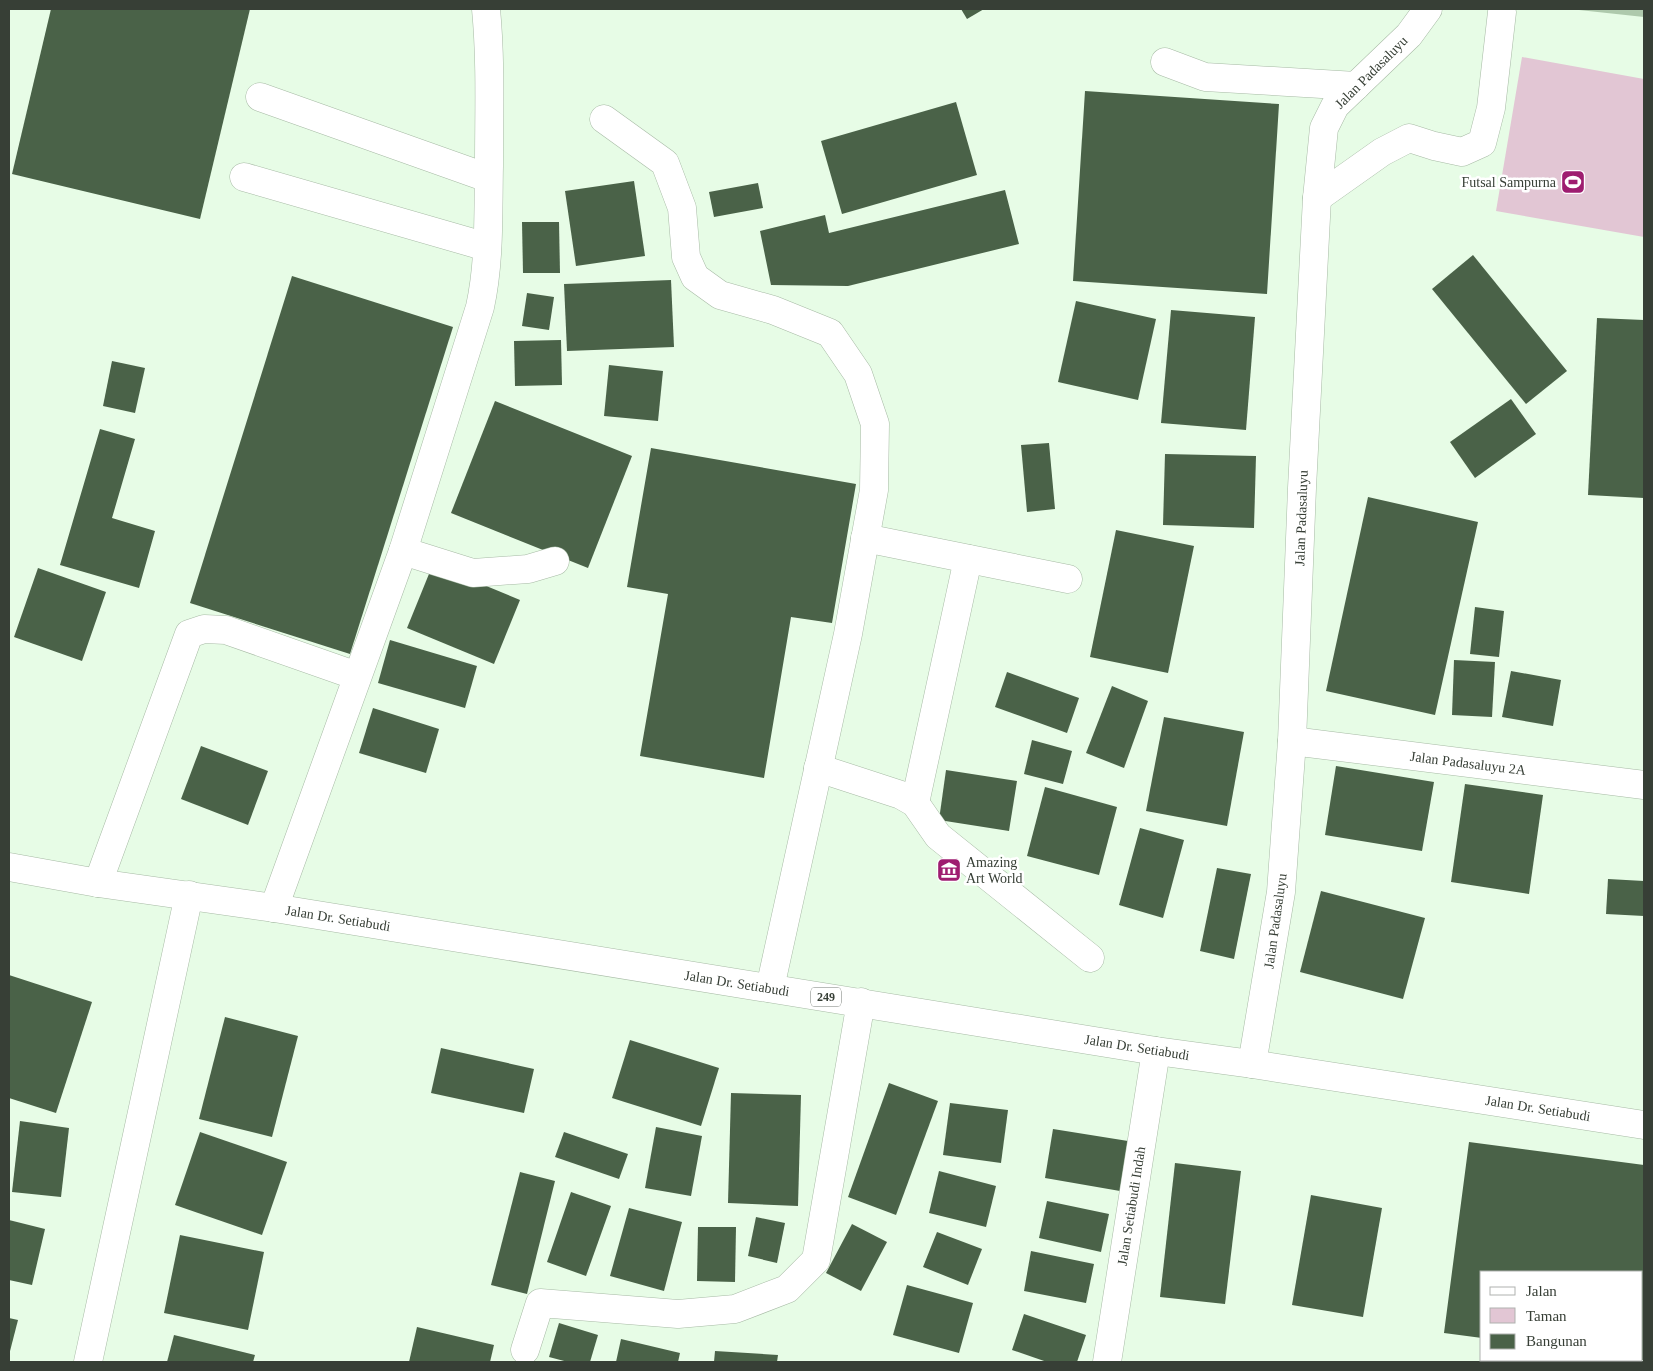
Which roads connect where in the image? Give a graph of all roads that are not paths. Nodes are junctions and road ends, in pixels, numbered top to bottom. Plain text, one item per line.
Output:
1 (486, 9) edge
2 (1428, 9) edge
3 (1502, 12) dead end
4 (1165, 62) dead end
5 (1356, 86) junction
6 (260, 97) dead end
7 (604, 120) dead end
8 (244, 177) dead end
9 (488, 178) junction
10 (1317, 198) junction
11 (487, 247) junction
12 (865, 538) junction
13 (402, 551) junction
14 (968, 559) junction
15 (555, 561) dead end
16 (1068, 579) dead end
17 (357, 676) junction
18 (1292, 741) junction
19 (818, 768) junction
20 (1644, 785) edge
21 (915, 804) junction
22 (9, 867) edge
23 (98, 883) junction
24 (189, 895) junction
25 (274, 908) junction
26 (1090, 958) dead end
27 (770, 988) junction
28 (861, 1002) junction
29 (1156, 1051) junction
30 (1252, 1064) junction
31 (1644, 1124) edge
32 (525, 1350) dead end
33 (88, 1362) edge
34 (1107, 1362) edge

1 - 9 street
2 - 5 street, Jalan Padasaluyu
3 - 10 street
4 - 5 street
5 - 10 street, Jalan Padasaluyu
6 - 9 street
7 - 12 street
8 - 11 street
9 - 11 street
10 - 18 street, Jalan Padasaluyu
11 - 13 street
12 - 14 street
12 - 19 street
13 - 15 street
13 - 17 street
14 - 16 street
14 - 21 street
17 - 23 street
17 - 25 street
18 - 20 street, Jalan Padasaluyu 2A
18 - 30 street, Jalan Padasaluyu
19 - 21 street
19 - 27 street
21 - 26 street
22 - 23 street, Jalan Dr. Setiabudi / 249
23 - 24 street, Jalan Dr. Setiabudi / 249
24 - 25 street, Jalan Dr. Setiabudi / 249
24 - 33 street
25 - 27 street, Jalan Dr. Setiabudi / 249
27 - 28 street, Jalan Dr. Setiabudi / 249
28 - 29 street, Jalan Dr. Setiabudi / 249
28 - 32 street
29 - 30 street, Jalan Dr. Setiabudi / 249
29 - 34 street, Jalan Setiabudi Indah
30 - 31 street, Jalan Dr. Setiabudi / 249

